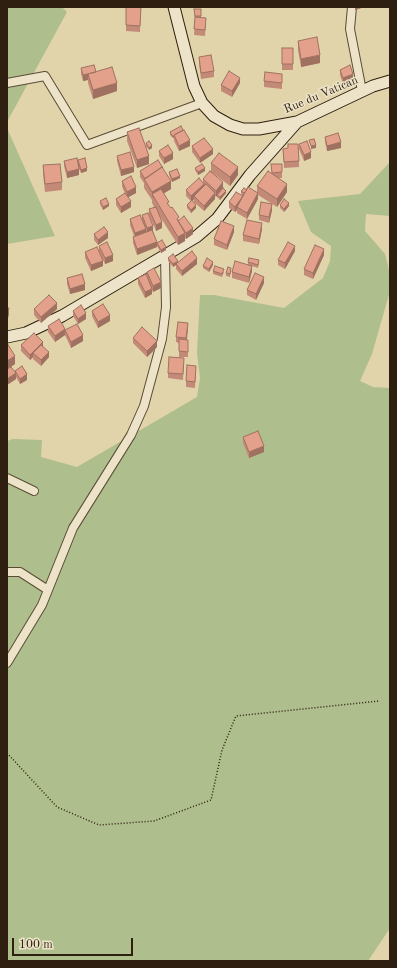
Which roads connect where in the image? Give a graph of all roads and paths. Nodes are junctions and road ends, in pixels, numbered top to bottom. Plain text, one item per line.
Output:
1 (174, 7) edge
2 (352, 7) edge
3 (390, 81) edge
4 (7, 83) edge
5 (362, 91) junction
6 (202, 103) junction
7 (297, 122) junction
8 (165, 256) junction
9 (7, 338) edge
10 (7, 478) edge
11 (34, 491) dead end
12 (7, 572) edge
13 (48, 590) junction
14 (7, 663) edge
15 (379, 701) dead end
16 (7, 753) edge

1 - 6 street, Rue du Vatican
2 - 5 street
3 - 5 street, Rue du Vatican
4 - 6 street
5 - 7 street, Rue du Vatican
6 - 7 street, Rue du Vatican
7 - 8 street
8 - 9 street
8 - 13 street
10 - 11 street
12 - 13 street
13 - 14 street
15 - 16 path

